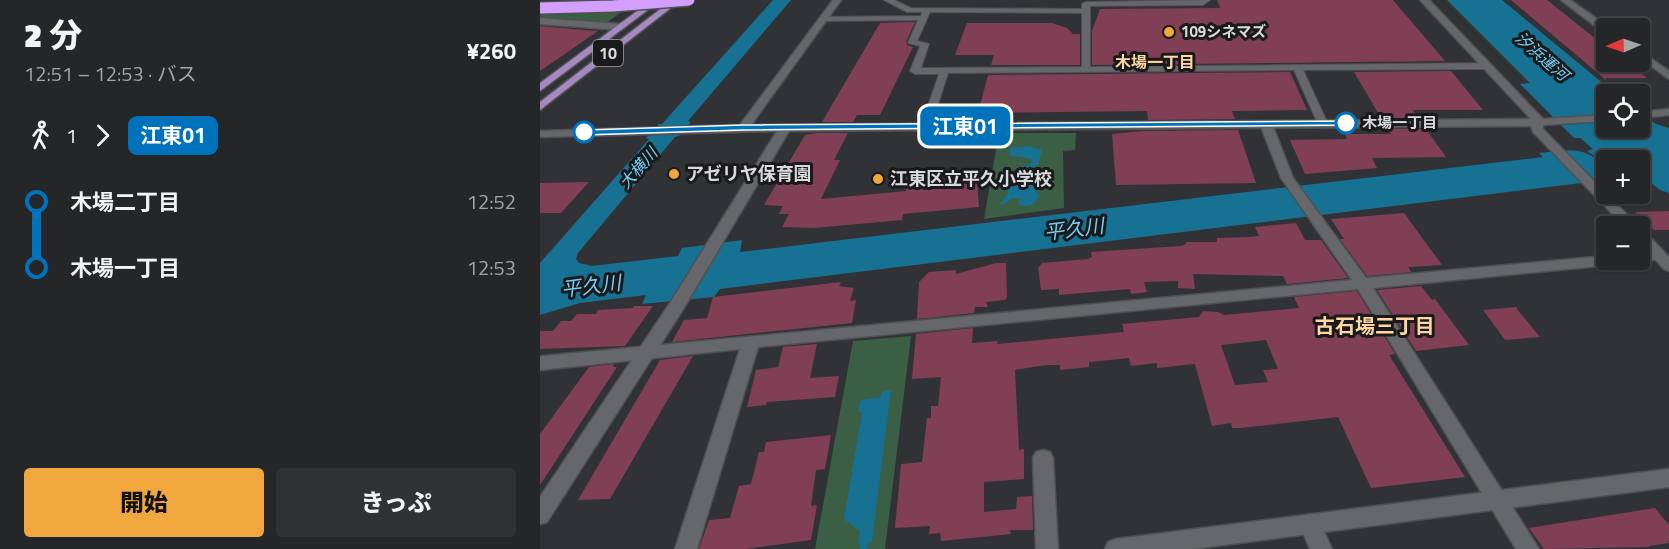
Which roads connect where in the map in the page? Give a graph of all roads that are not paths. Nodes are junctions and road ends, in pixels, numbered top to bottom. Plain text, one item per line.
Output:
1 (657, 0) edge
2 (677, 0) edge
3 (687, 0) edge
4 (837, 0) edge
5 (888, 0) edge
6 (1060, 0) edge
7 (1206, 0) edge
8 (1424, 0) edge
9 (1565, 0) edge
10 (540, 8) edge
11 (1058, 11) junction
12 (1086, 11) junction
13 (925, 14) junction
14 (823, 19) junction
15 (540, 21) edge
16 (1596, 23) edge
17 (621, 27) junction
18 (1650, 62) edge
19 (1487, 66) junction
20 (1297, 67) junction
21 (1086, 69) junction
22 (945, 70) junction
23 (1669, 76) edge
24 (540, 88) edge
25 (540, 107) edge
26 (1669, 112) edge
27 (1650, 114) edge
28 (1596, 119) edge
29 (1537, 122) junction
30 (1323, 123) junction
31 (1266, 124) junction
32 (926, 126) junction
33 (743, 128) junction
34 (785, 128) junction
35 (540, 134) edge
36 (1621, 216) edge
37 (1650, 246) edge
38 (1596, 261) edge
39 (1664, 261) edge
40 (1362, 282) junction
41 (751, 342) junction
42 (645, 353) junction
43 (540, 364) edge
44 (1043, 458) dead end
45 (1669, 478) edge
46 (1497, 501) junction
47 (540, 515) edge
48 (1310, 523) junction
49 (686, 549) edge
50 (1047, 549) edge
51 (1116, 549) edge
52 (1321, 549) edge
53 (1528, 549) edge

1 - 17 main road, 10
2 - 25 main road, 10
3 - 10 highway, bridge
4 - 14 street
5 - 13 street
6 - 11 street
7 - 12 street
8 - 19 street
9 - 16 street
11 - 12 street
11 - 13 street
12 - 21 street
13 - 14 street
13 - 22 street
14 - 33 street
15 - 17 street
17 - 24 main road, 10
18 - 23 street
19 - 20 street
19 - 29 street
20 - 21 street
20 - 30 street
21 - 22 street
22 - 32 street
26 - 27 street
28 - 29 street
29 - 30 street
29 - 36 street
30 - 31 street
31 - 32 street
31 - 40 street
32 - 34 street
33 - 34 street
33 - 35 street
34 - 42 street
37 - 39 street
38 - 40 street
40 - 41 street
40 - 46 street
41 - 42 street
41 - 49 street
42 - 43 street
42 - 47 street
44 - 50 street
45 - 46 street
46 - 48 street
46 - 53 street
48 - 51 street
48 - 52 street

